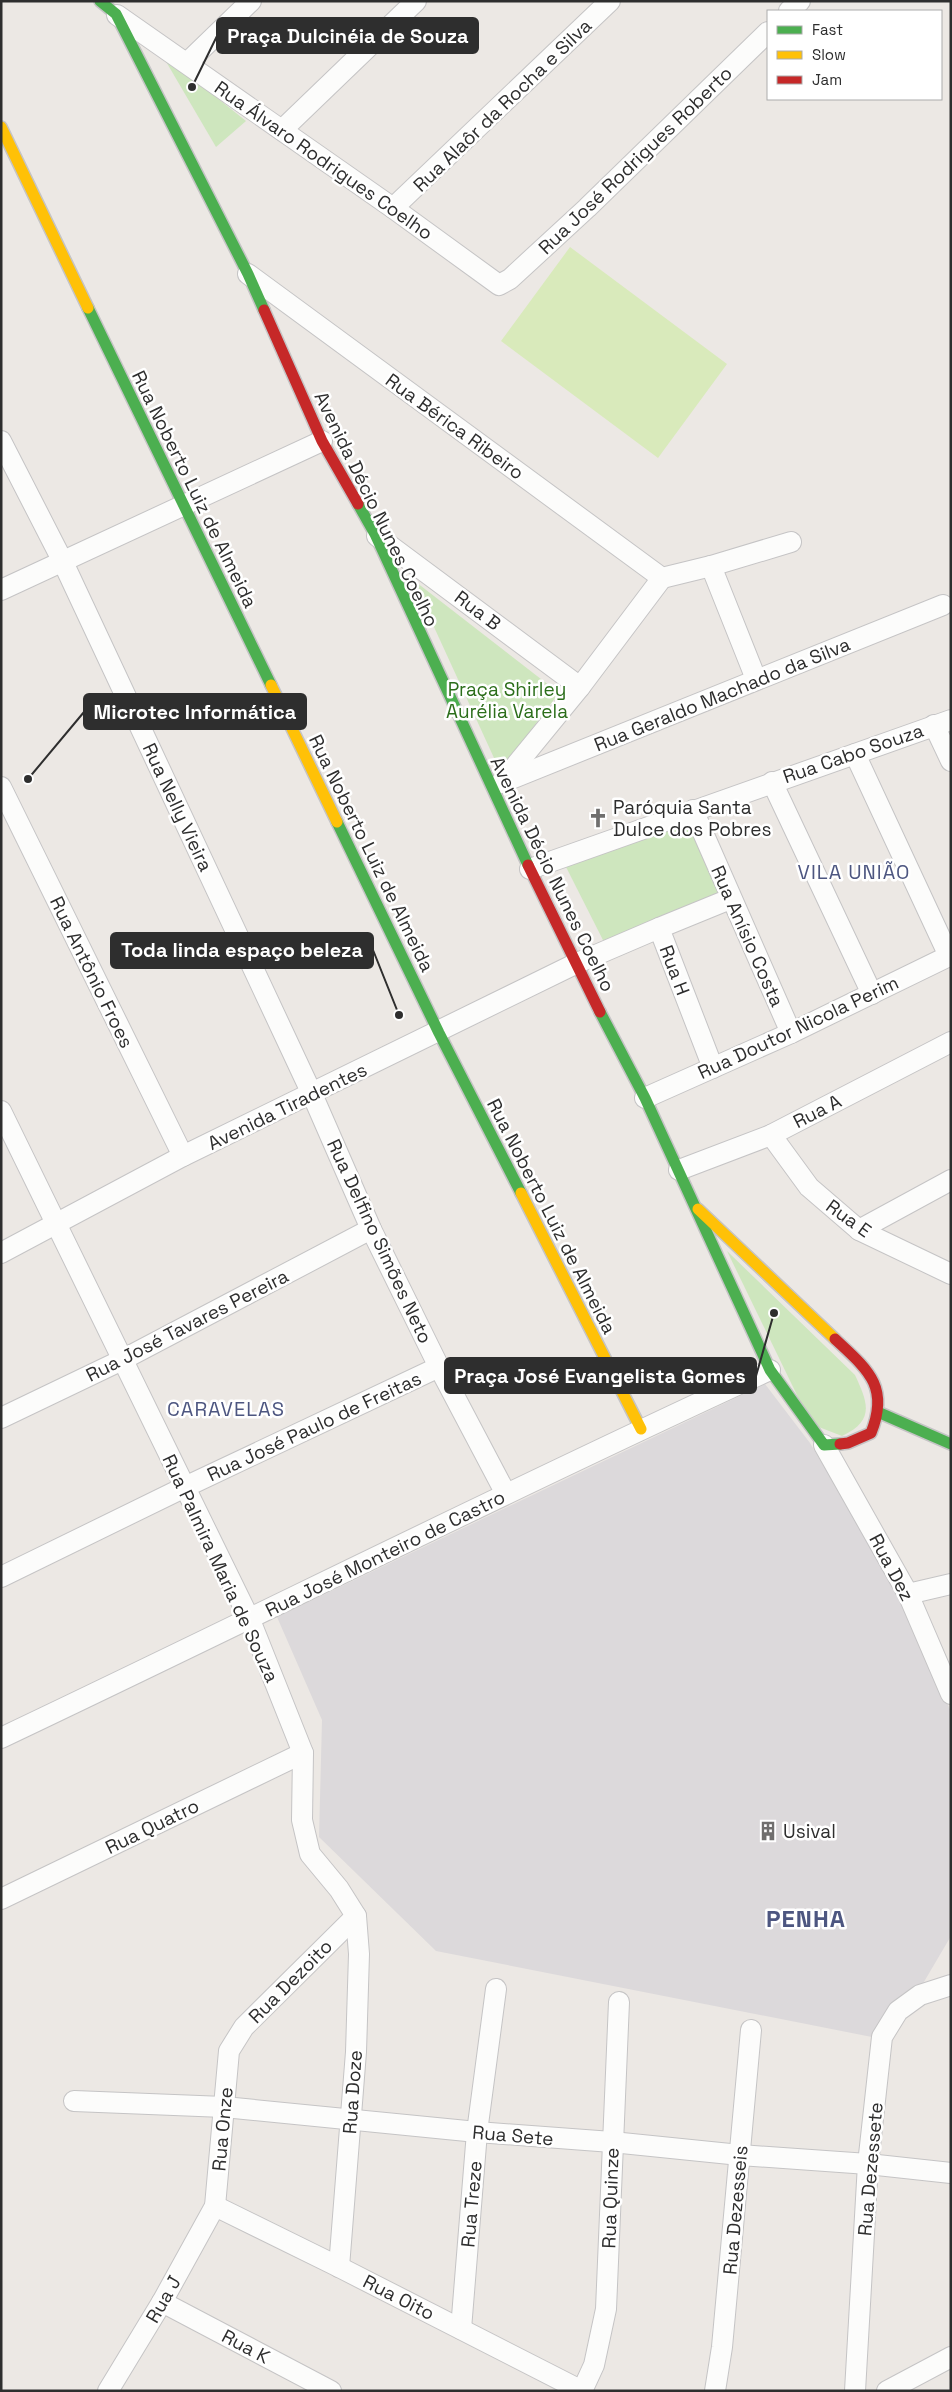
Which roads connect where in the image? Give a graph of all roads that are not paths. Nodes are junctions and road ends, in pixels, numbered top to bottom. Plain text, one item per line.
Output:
1 (100, 1) edge
2 (251, 1) edge
3 (416, 1) edge
4 (610, 1) edge
5 (800, 1) edge
6 (790, 10) edge
7 (116, 14) junction
8 (767, 33) edge
9 (187, 63) junction
10 (1, 126) edge
11 (282, 130) junction
12 (393, 208) junction
13 (248, 274) junction
14 (499, 285) joint
15 (1, 441) edge
16 (322, 441) junction
17 (183, 504) junction
18 (375, 534) junction
19 (791, 542) dead end
20 (62, 560) junction
21 (711, 566) junction
22 (662, 578) junction
23 (1, 590) edge
24 (943, 605) dead end
25 (756, 679) junction
26 (580, 687) junction
27 (943, 722) edge
28 (855, 754) junction
29 (951, 761) edge
30 (772, 782) junction
31 (1, 787) edge
32 (497, 788) junction
33 (693, 810) junction
34 (530, 869) junction
35 (730, 898) junction
36 (659, 928) junction
37 (950, 955) edge
38 (576, 964) junction
39 (872, 994) junction
40 (439, 1033) junction
41 (791, 1033) junction
42 (951, 1042) edge
43 (713, 1068) junction
44 (312, 1094) junction
45 (645, 1098) junction
46 (1, 1111) edge
47 (770, 1135) junction
48 (183, 1156) junction
49 (679, 1170) junction
50 (951, 1180) edge
51 (698, 1209) junction
52 (56, 1224) junction
53 (371, 1229) junction
54 (859, 1230) junction
55 (1, 1253) edge
56 (951, 1274) edge
57 (122, 1360) junction
58 (439, 1367) junction
59 (770, 1370) junction
60 (880, 1413) junction
61 (1, 1418) edge
62 (641, 1429) junction
63 (951, 1444) edge
64 (824, 1445) junction
65 (185, 1486) junction
66 (506, 1494) junction
67 (1, 1577) edge
68 (951, 1584) edge
69 (908, 1594) junction
70 (250, 1620) junction
71 (951, 1694) edge
72 (1, 1738) edge
73 (303, 1753) junction
74 (1, 1899) edge
75 (356, 1916) junction
76 (951, 1985) edge
77 (496, 1989) dead end
78 (619, 2002) dead end
79 (751, 2030) dead end
80 (230, 2052) joint
81 (74, 2101) dead end
82 (224, 2108) junction
83 (351, 2119) junction
84 (477, 2132) junction
85 (612, 2142) junction
86 (740, 2156) junction
87 (868, 2164) junction
88 (951, 2173) edge
89 (215, 2206) junction
90 (339, 2266) junction
91 (162, 2302) junction
92 (461, 2330) junction
93 (951, 2357) edge
94 (108, 2391) edge
95 (331, 2391) edge
96 (582, 2391) edge
97 (715, 2391) edge
98 (855, 2391) edge
99 (887, 2391) edge

1 - 7 street, Rua Álvaro Rodrigues Coelho
2 - 9 street
3 - 11 street
4 - 12 street, Rua Alaôr da Rocha e Silva
5 - 6 street
7 - 9 street, Rua Álvaro Rodrigues Coelho
7 - 13 street, Avenida Décio Nunes Coelho
8 - 14 street, Rua José Rodrigues Roberto
9 - 11 street, Rua Álvaro Rodrigues Coelho
10 - 17 street, Rua Noberto Luiz de Almeida
11 - 12 street, Rua Álvaro Rodrigues Coelho
12 - 14 street, Rua Álvaro Rodrigues Coelho
13 - 16 street, Avenida Décio Nunes Coelho
13 - 22 street, Rua Bérica Ribeiro
15 - 20 street, Rua Nelly Vieira
16 - 17 street
16 - 18 street, Avenida Décio Nunes Coelho
17 - 20 street
17 - 40 street, Rua Noberto Luiz de Almeida
18 - 26 street, Rua B
18 - 32 street, Avenida Décio Nunes Coelho
19 - 21 street
20 - 23 street
20 - 44 street, Rua Nelly Vieira
21 - 22 street
21 - 25 street
22 - 26 street
24 - 25 street, Rua Geraldo Machado da Silva
25 - 32 street, Rua Geraldo Machado da Silva
26 - 32 street
27 - 28 street, Rua Cabo Souza
27 - 29 street
28 - 30 street, Rua Cabo Souza
28 - 37 street
30 - 33 street, Rua Cabo Souza
30 - 39 street
31 - 48 street, Rua Antônio Froes
32 - 34 street, Avenida Décio Nunes Coelho
33 - 34 street, Rua Cabo Souza
33 - 35 street, Rua Anísio Costa
34 - 38 street, Avenida Décio Nunes Coelho
35 - 36 street
35 - 41 street, Rua Anísio Costa
36 - 38 street, Rua H
36 - 43 street, Rua H
37 - 39 street, Rua Doutor Nicola Perim
38 - 40 street, Avenida Tiradentes
38 - 45 street, Avenida Décio Nunes Coelho
39 - 41 street, Rua Doutor Nicola Perim
40 - 44 street, Avenida Tiradentes
40 - 62 street, Rua Noberto Luiz de Almeida
41 - 43 street, Rua Doutor Nicola Perim
42 - 47 street, Rua A
43 - 45 street, Rua Doutor Nicola Perim
44 - 48 street, Avenida Tiradentes
44 - 53 street, Rua Delfino Simões Neto
45 - 49 street, Avenida Décio Nunes Coelho
46 - 52 street, Rua Palmira Maria de Souza
47 - 49 street, Rua A
47 - 54 street, Rua E
48 - 52 street, Avenida Tiradentes
49 - 51 street, Avenida Décio Nunes Coelho
50 - 54 street
51 - 59 street, Avenida Décio Nunes Coelho
51 - 60 street
52 - 55 street, Avenida Tiradentes
52 - 57 street, Rua Palmira Maria de Souza
53 - 57 street, Rua José Tavares Pereira
53 - 58 street, Rua Delfino Simões Neto
54 - 56 street, Rua E
57 - 61 street, Rua José Tavares Pereira
57 - 65 street, Rua Palmira Maria de Souza
58 - 65 street, Rua José Paulo de Freitas
58 - 66 street, Rua Delfino Simões Neto
59 - 62 street, Rua José Monteiro de Castro
59 - 64 street, Avenida Décio Nunes Coelho
60 - 63 street
60 - 64 street
62 - 66 street, Rua José Monteiro de Castro
64 - 69 street, Rua Dez
65 - 67 street, Rua José Paulo de Freitas
65 - 70 street, Rua Palmira Maria de Souza
66 - 70 street, Rua José Monteiro de Castro
68 - 69 street
69 - 71 street, Rua Dez
70 - 72 street, Rua José Monteiro de Castro
70 - 73 street, Rua Palmira Maria de Souza
73 - 74 street, Rua Quatro
73 - 75 street, Rua Palmira Maria de Souza
75 - 80 street, Rua Dezoito
75 - 83 street, Rua Doze
76 - 87 street, Rua Dezessete
77 - 84 street, Rua Treze
78 - 85 street, Rua Quinze
79 - 86 street, Rua Dezesseis
80 - 82 street, Rua Onze
81 - 82 street, Rua Sete
82 - 83 street, Rua Sete
82 - 89 street, Rua Onze
83 - 84 street, Rua Sete
83 - 90 street, Rua Doze
84 - 85 street, Rua Sete
84 - 92 street, Rua Treze
85 - 86 street, Rua Sete
85 - 96 street, Rua Quinze
86 - 87 street, Rua Sete
86 - 97 street, Rua Dezesseis
87 - 88 street, Rua Sete
87 - 98 street, Rua Dezessete
89 - 90 street, Rua Oito
89 - 91 street, Rua J
90 - 92 street, Rua Oito
91 - 94 street, Rua J
91 - 95 street, Rua K
92 - 96 street, Rua Oito
93 - 99 street

